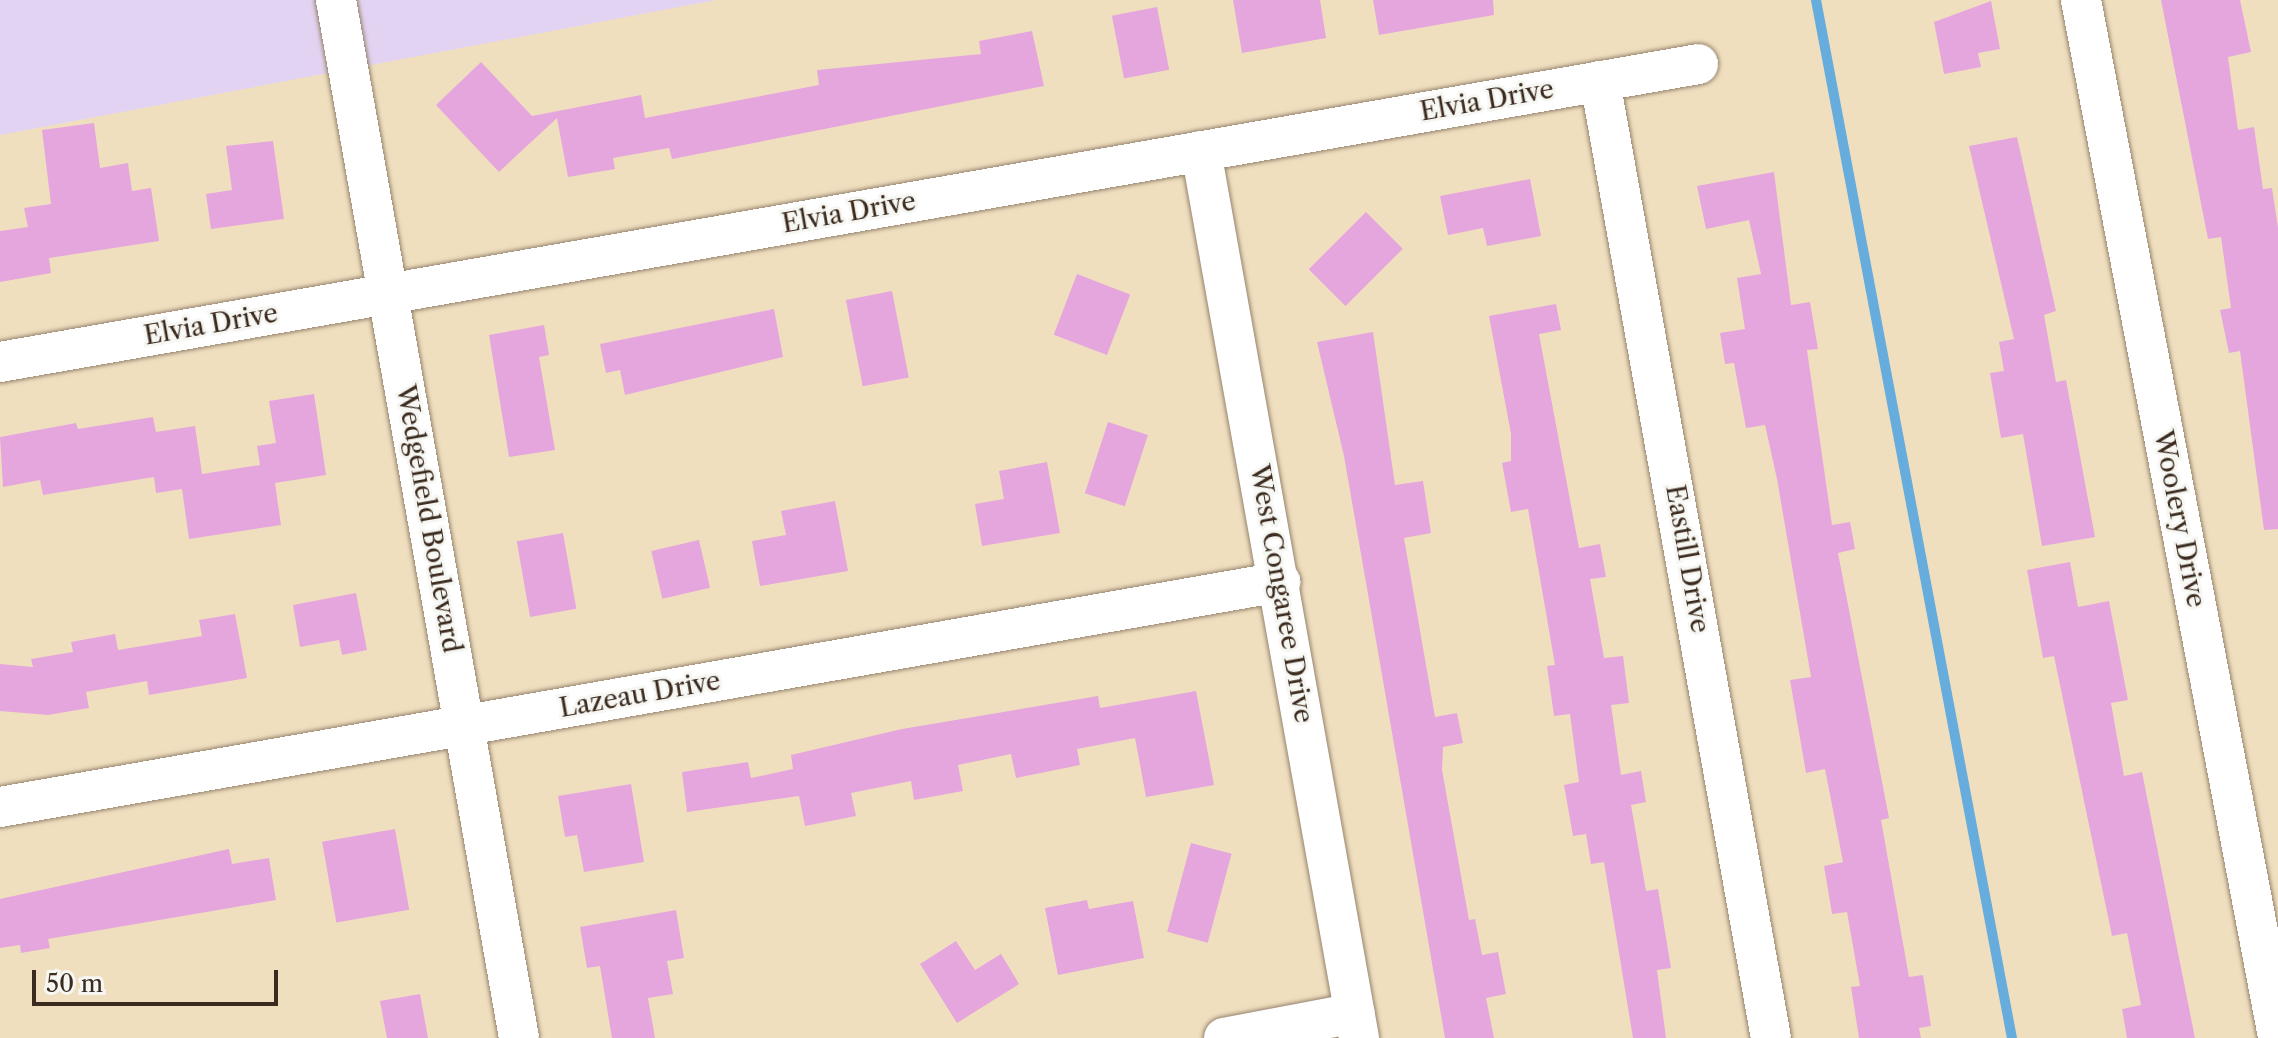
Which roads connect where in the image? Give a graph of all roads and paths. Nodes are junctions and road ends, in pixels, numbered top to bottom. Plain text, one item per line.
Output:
1 (336, 0) edge
2 (2081, 0) edge
3 (1698, 64) dead end
4 (1600, 81) junction
5 (1201, 151) junction
6 (388, 294) junction
7 (0, 362) edge
8 (1280, 582) junction
9 (465, 725) junction
10 (0, 807) edge
11 (1357, 1025) edge
12 (2278, 1037) edge
13 (519, 1038) edge
14 (1224, 1038) edge
15 (1771, 1038) edge

1 - 6 street, Wedgefield Boulevard
2 - 12 street, Woolery Drive
3 - 4 street, Elvia Drive
4 - 5 street, Elvia Drive
4 - 15 street, Eastill Drive
5 - 6 street, Elvia Drive
5 - 8 street, West Congaree Drive
6 - 7 street, Elvia Drive
6 - 9 street, Wedgefield Boulevard
8 - 9 street, Lazeau Drive
8 - 11 street, West Congaree Drive
9 - 10 street, Lazeau Drive
9 - 13 street, Wedgefield Boulevard
11 - 14 street

